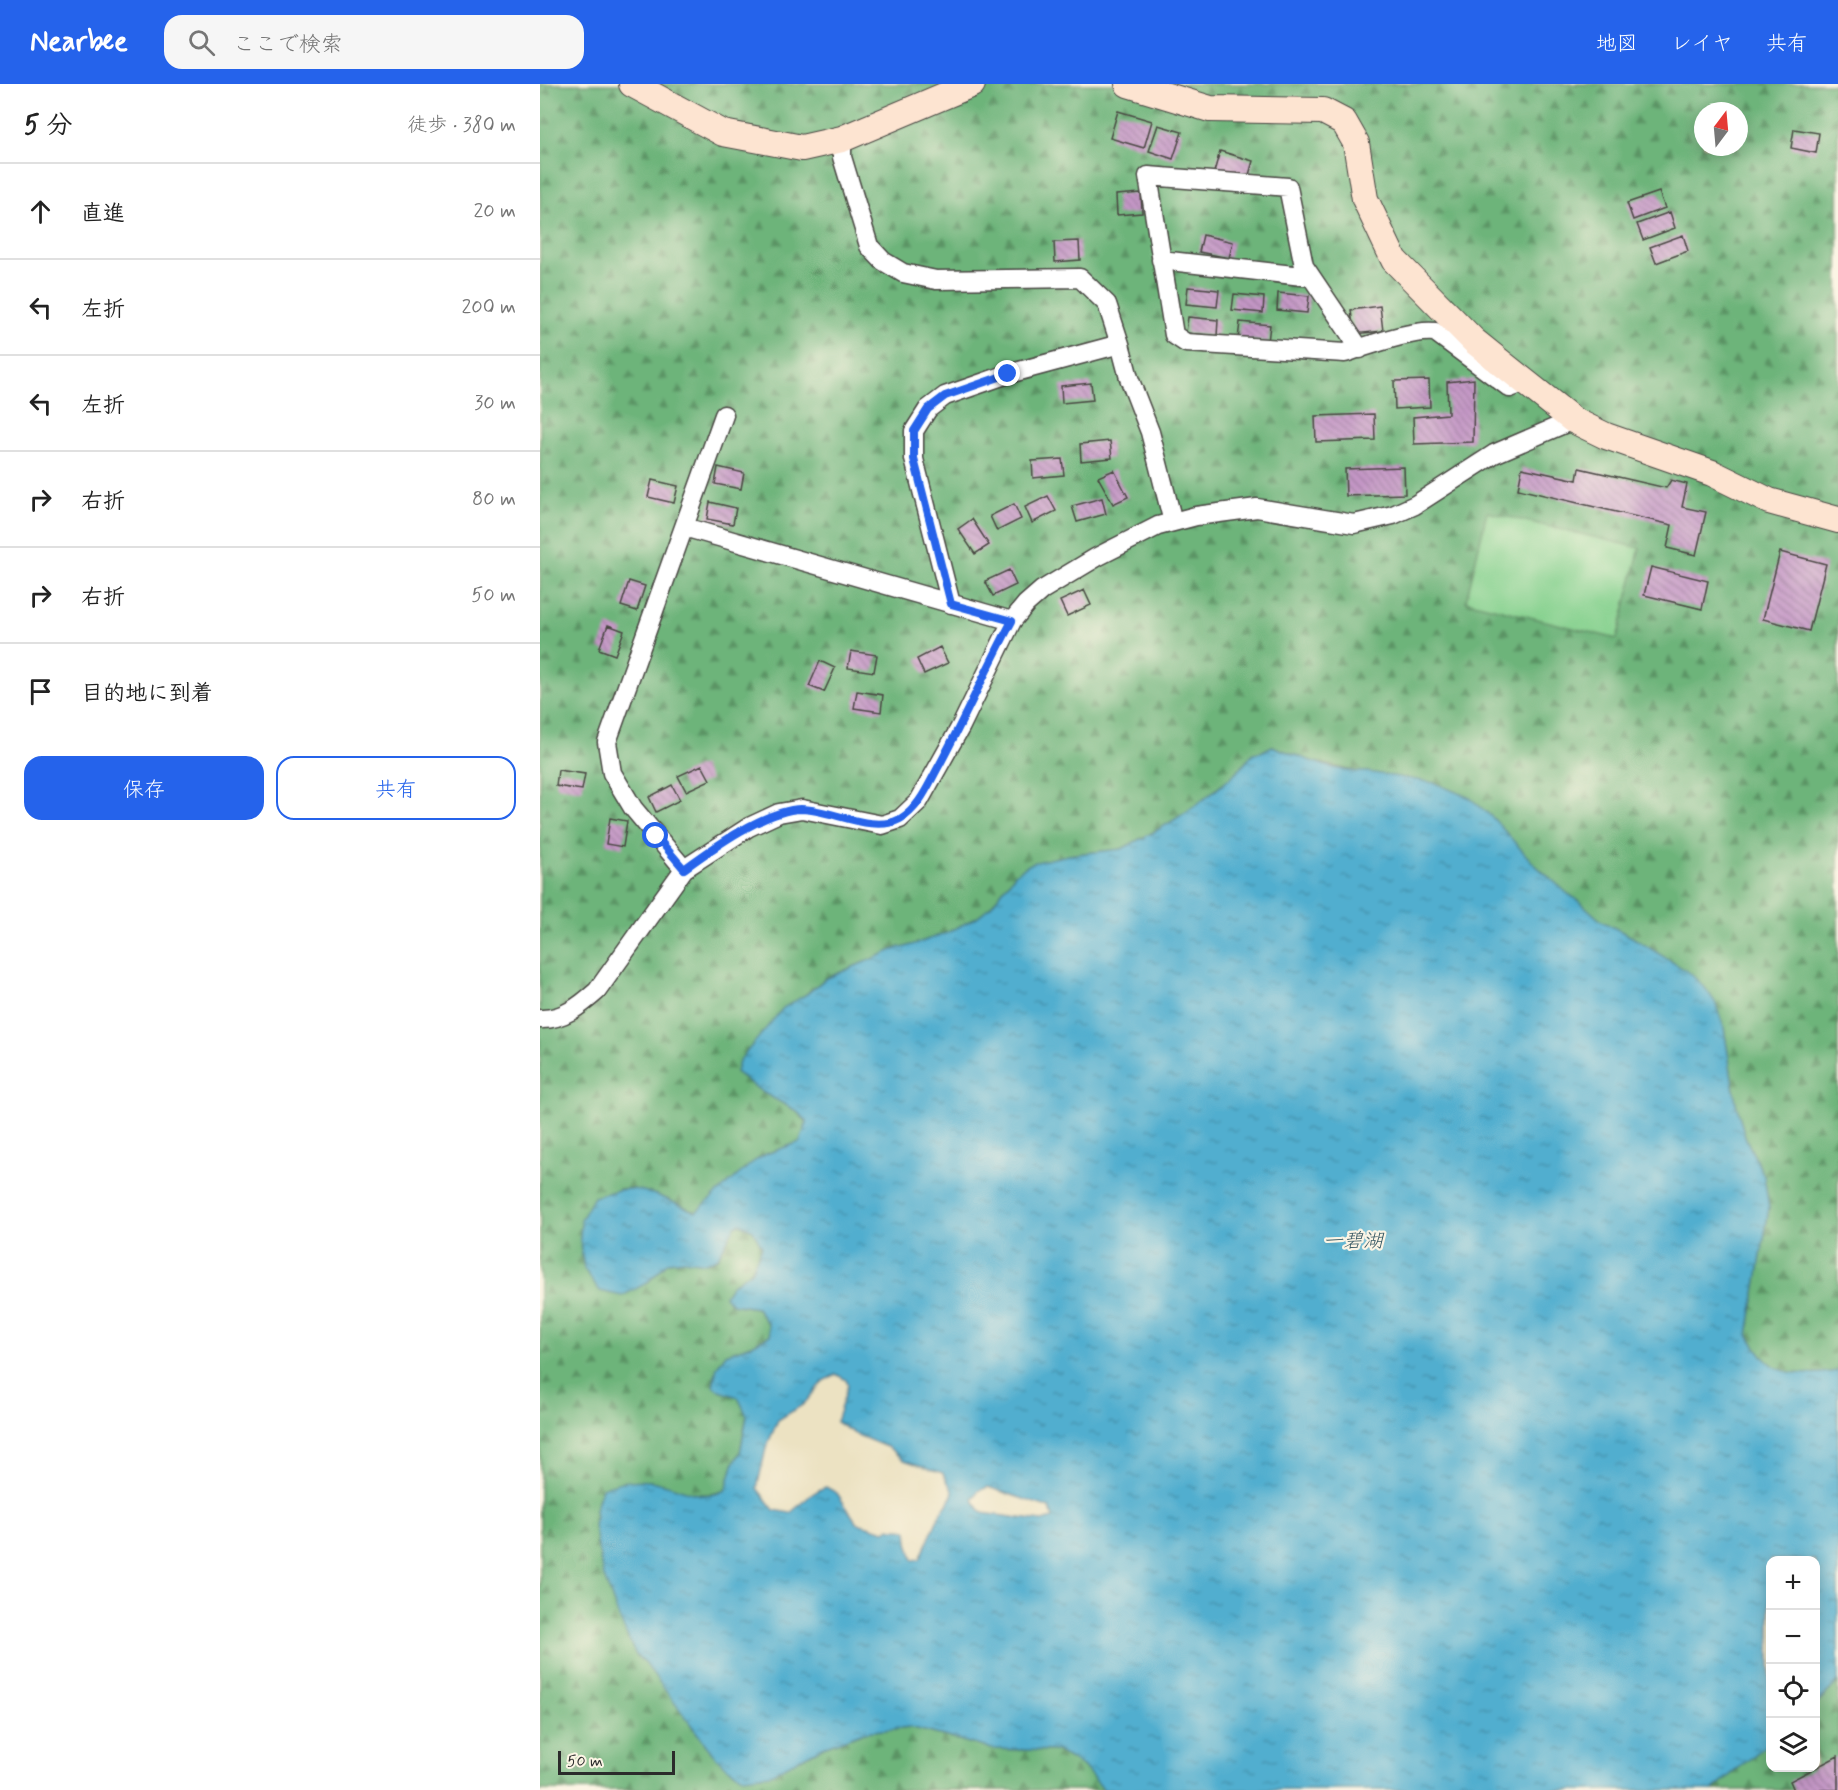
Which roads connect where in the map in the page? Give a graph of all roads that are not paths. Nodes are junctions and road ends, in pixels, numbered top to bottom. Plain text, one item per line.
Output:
1 (632, 84) edge
2 (972, 84) edge
3 (1128, 84) edge
4 (842, 139) junction
5 (1161, 260) junction
6 (1311, 277) junction
7 (1120, 344) junction
8 (1360, 349) junction
9 (1526, 382) junction
10 (724, 415) dead end
11 (1573, 420) junction
12 (1838, 520) edge
13 (1173, 522) junction
14 (684, 527) junction
15 (951, 604) junction
16 (1012, 621) junction
17 (684, 869) junction
18 (540, 1019) edge

1 - 4 street
2 - 4 street
3 - 9 street
4 - 7 street
5 - 6 street
5 - 6 street
5 - 8 street
6 - 8 street
7 - 13 street
7 - 15 street
8 - 9 street
9 - 11 street
10 - 14 street
11 - 12 street
11 - 13 street
13 - 16 street
14 - 15 street
14 - 17 street
15 - 16 street
16 - 17 street
17 - 18 street

